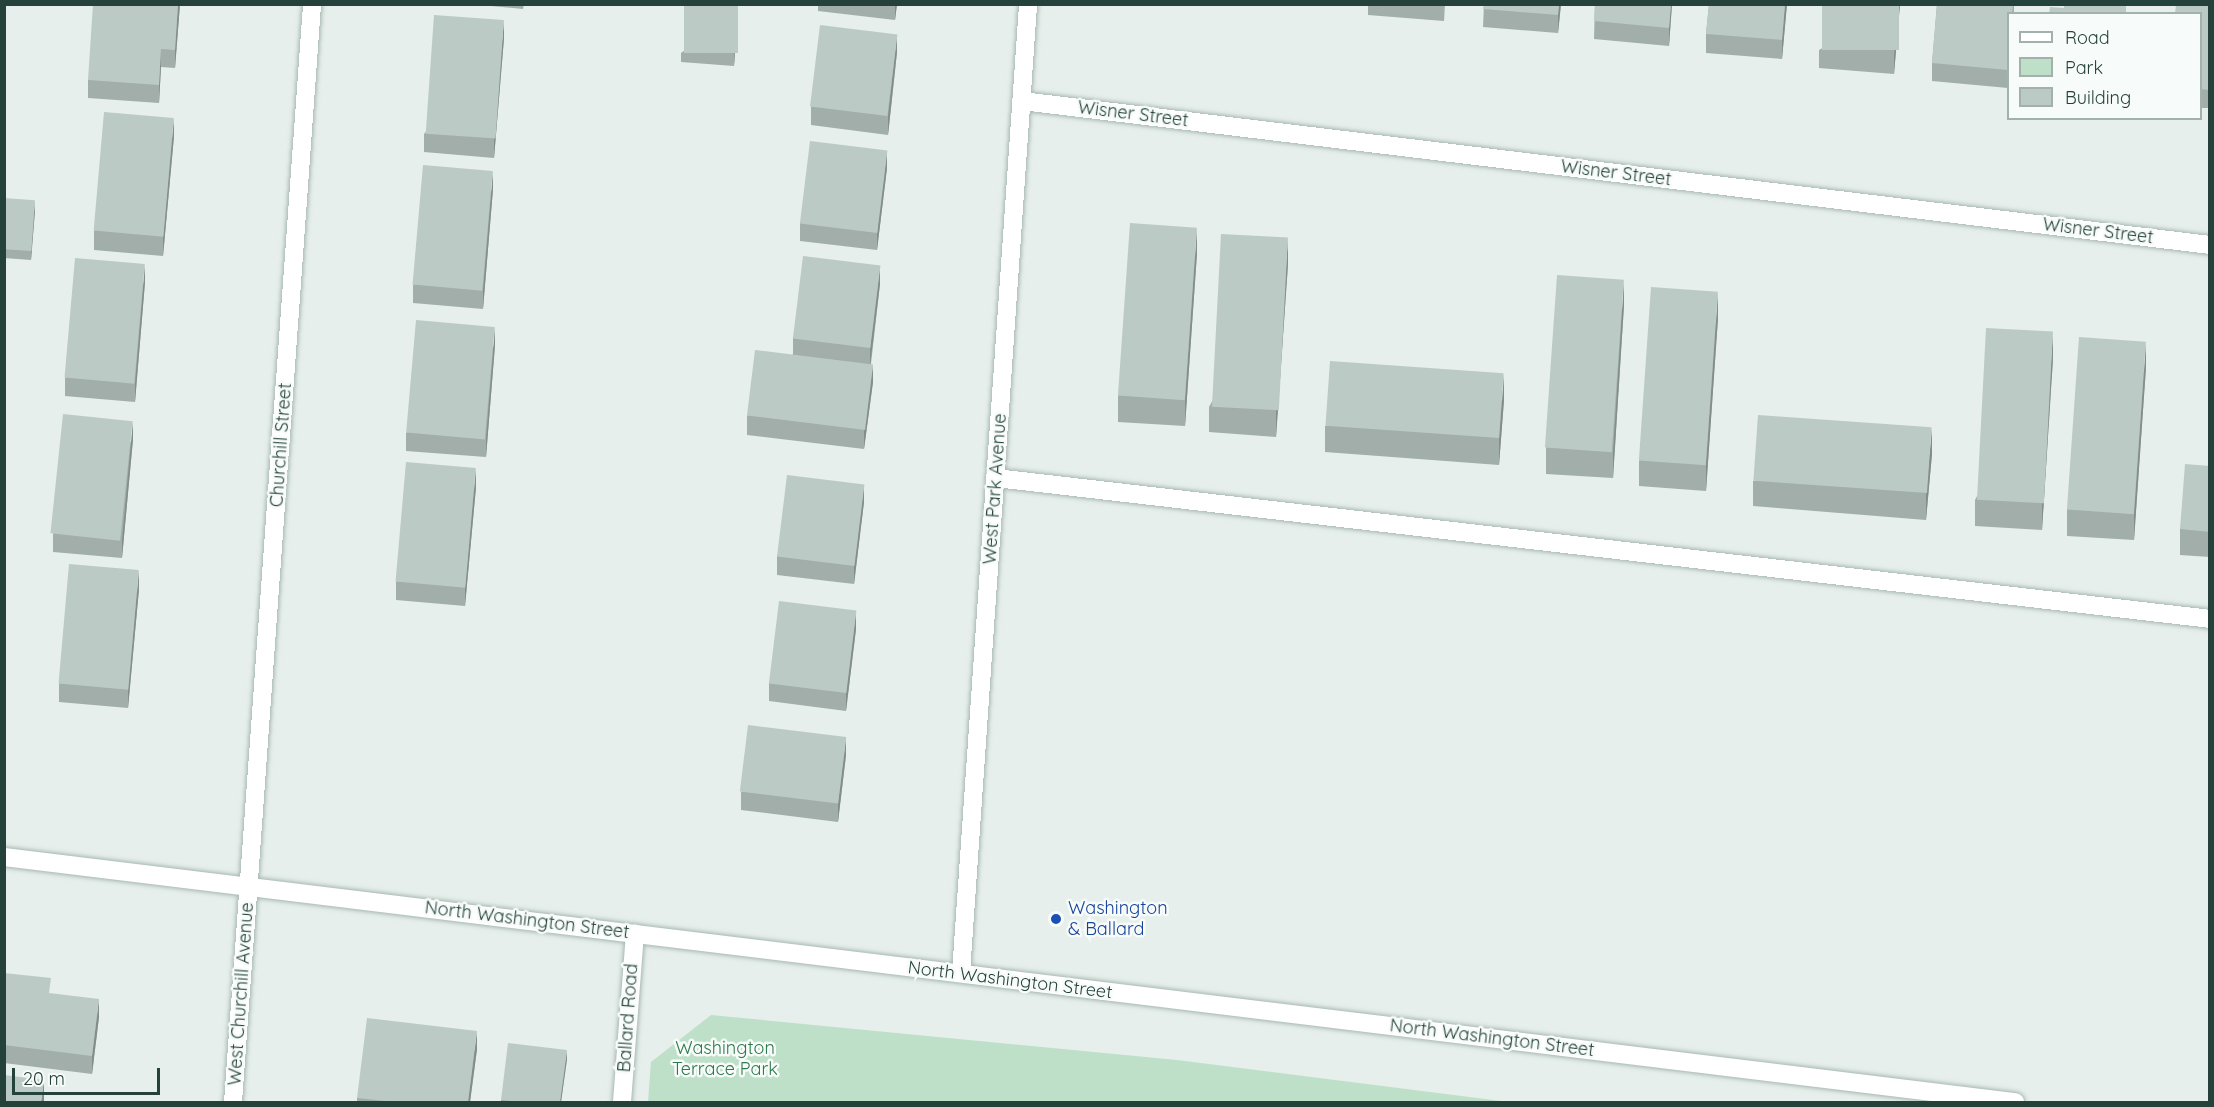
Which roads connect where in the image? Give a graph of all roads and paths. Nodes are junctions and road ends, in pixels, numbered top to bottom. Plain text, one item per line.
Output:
1 (312, 4) edge
2 (1028, 4) edge
3 (1022, 101) junction
4 (2210, 245) edge
5 (996, 478) junction
6 (2210, 619) edge
7 (4, 856) edge
8 (249, 886) junction
9 (635, 933) junction
10 (961, 973) junction
11 (233, 1102) edge
12 (622, 1102) edge
13 (2015, 1102) edge

1 - 8 street, Churchill Street
2 - 3 street, West Park Avenue
3 - 4 street, Wisner Street
3 - 5 street, West Park Avenue
5 - 6 street
5 - 10 street, West Park Avenue
7 - 8 street, North Washington Street
8 - 9 street, North Washington Street
8 - 11 street, West Churchill Avenue
9 - 10 street, North Washington Street
9 - 12 street, Ballard Road
10 - 13 street, North Washington Street

